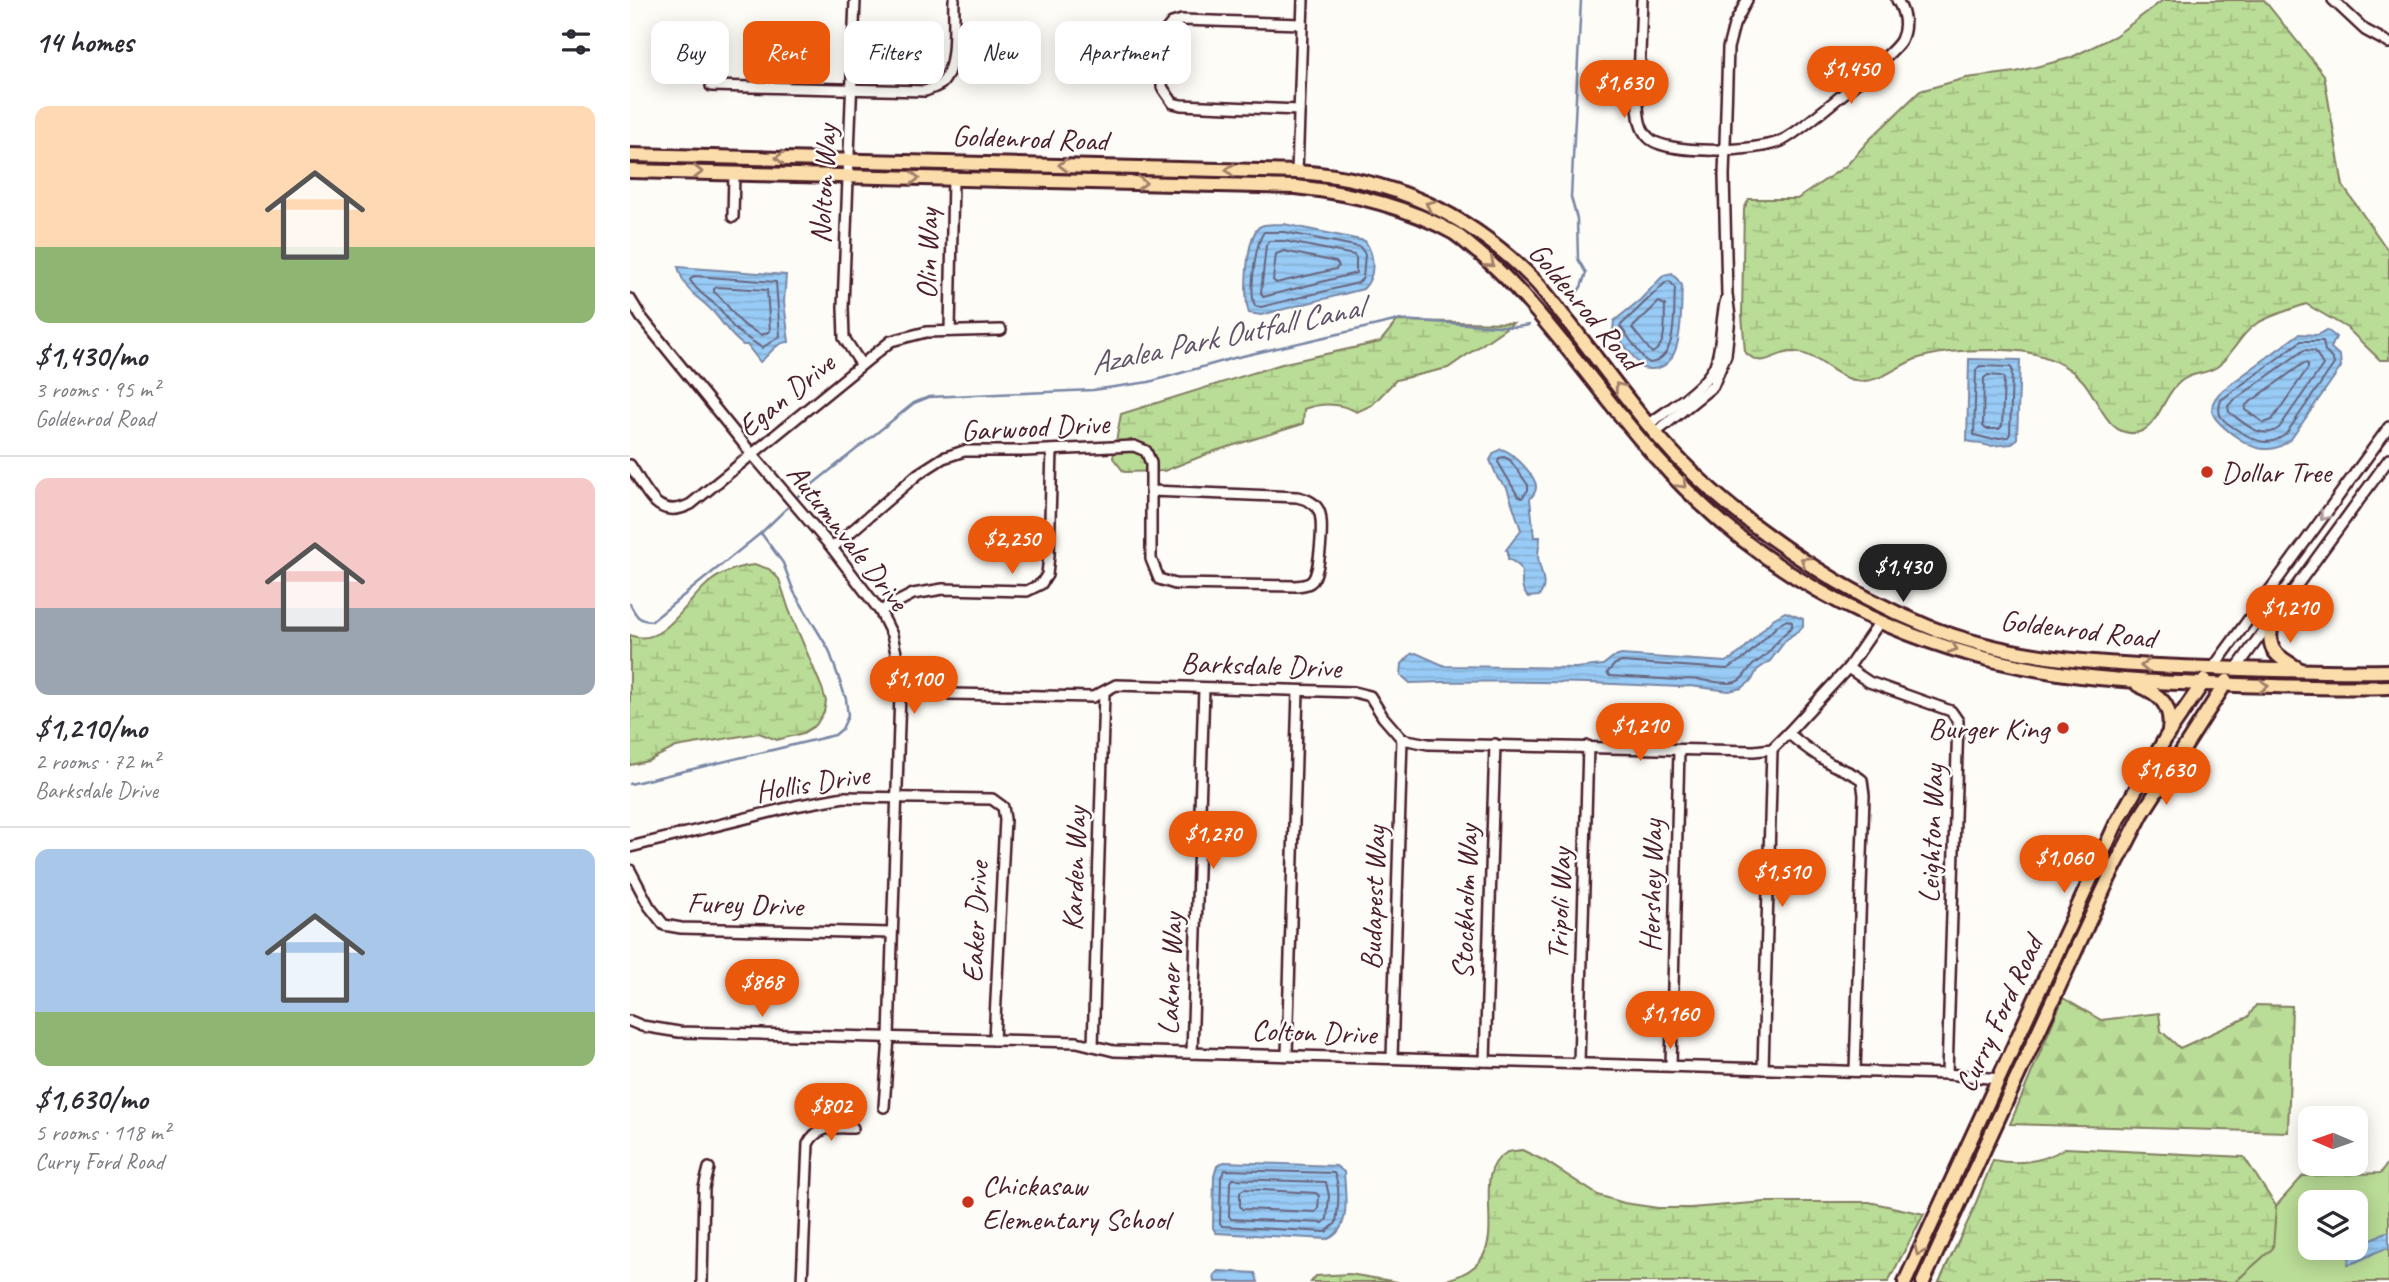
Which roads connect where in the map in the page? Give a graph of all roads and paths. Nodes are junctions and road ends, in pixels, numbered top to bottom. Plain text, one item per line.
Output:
1 (855, 0) edge
2 (954, 0) edge
3 (1303, 0) edge
4 (1642, 0) edge
5 (1747, 0) edge
6 (1897, 0) edge
7 (2333, 0) edge
8 (1302, 24) junction
9 (2389, 43) edge
10 (1827, 57) dead end
11 (711, 86) dead end
12 (1850, 87) junction
13 (852, 89) junction
14 (1300, 110) junction
15 (1724, 150) junction
16 (630, 155) edge
17 (849, 160) junction
18 (1131, 167) junction
19 (630, 171) edge
20 (1297, 172) junction
21 (734, 173) junction
22 (847, 176) junction
23 (953, 178) junction
24 (1079, 181) junction
25 (733, 217) dead end
26 (1442, 228) junction
27 (1489, 240) junction
28 (630, 299) edge
29 (1001, 330) dead end
30 (950, 331) junction
31 (861, 364) junction
32 (1614, 406) junction
33 (2389, 427) edge
34 (1652, 428) junction
35 (1636, 434) junction
36 (2379, 441) junction
37 (2389, 448) edge
38 (1052, 450) junction
39 (752, 454) junction
40 (1679, 458) junction
41 (2389, 459) edge
42 (630, 465) edge
43 (1152, 491) junction
44 (832, 548) junction
45 (1822, 594) junction
46 (1870, 599) junction
47 (880, 611) junction
48 (2273, 619) junction
49 (1879, 623) junction
50 (1930, 627) junction
51 (1848, 668) junction
52 (2213, 668) junction
53 (2236, 669) junction
54 (2303, 671) junction
55 (2389, 671) edge
56 (2128, 681) junction
57 (2202, 684) junction
58 (2224, 684) junction
59 (2389, 685) edge
60 (1204, 688) junction
61 (1298, 691) junction
62 (1104, 692) junction
63 (900, 693) junction
64 (2169, 732) junction
65 (1788, 733) junction
66 (1402, 739) junction
67 (1495, 744) junction
68 (1588, 746) junction
69 (1772, 748) junction
70 (1679, 750) junction
71 (896, 796) junction
72 (1003, 807) joint
73 (630, 847) edge
74 (630, 870) edge
75 (2069, 925) junction
76 (891, 933) junction
77 (630, 1021) edge
78 (888, 1037) junction
79 (900, 1038) junction
80 (994, 1040) junction
81 (1093, 1046) junction
82 (1192, 1053) junction
83 (1287, 1055) junction
84 (1392, 1058) junction
85 (1485, 1061) junction
86 (888, 1062) junction
87 (1579, 1063) junction
88 (1671, 1066) junction
89 (1763, 1069) junction
90 (1855, 1071) junction
91 (1947, 1074) junction
92 (2018, 1076) junction
93 (1999, 1079) junction
94 (884, 1107) dead end
95 (853, 1128) dead end
96 (709, 1168) dead end
97 (1936, 1254) junction
98 (702, 1282) edge
99 (802, 1282) edge
100 (1905, 1282) edge
101 (1923, 1282) edge

1 - 13 street, Nolton Way
2 - 13 street
3 - 8 street
4 - 15 street
5 - 15 street
6 - 12 street
7 - 9 street
8 - 14 street
8 - 14 street
10 - 12 street
11 - 13 street
12 - 15 street
13 - 17 street, Nolton Way
14 - 20 street
15 - 34 street
17 -> 16 main road, Goldenrod Road
18 -> 17 main road, Goldenrod Road
17 - 22 street, Nolton Way
20 -> 18 main road, Goldenrod Road
18 - 24 main road
19 -> 21 main road, Goldenrod Road
27 -> 20 main road, Goldenrod Road
21 - 22 main road, Goldenrod Road
21 - 25 street
22 -> 23 main road, Goldenrod Road
22 - 31 street, Nolton Way
23 - 24 main road, Goldenrod Road
23 - 30 street, Olin Way
24 -> 26 main road, Goldenrod Road
26 - 27 main road
26 -> 32 main road, Goldenrod Road
34 -> 27 main road, Goldenrod Road
28 - 39 street, Autumnvale Drive
29 - 30 street, Egan Drive
30 - 31 street, Egan Drive
31 - 39 street, Egan Drive
32 - 34 main road
32 - 35 main road, Goldenrod Road
33 - 36 street, Curry Ford Road
34 - 40 main road, Goldenrod Road
35 - 40 main road
35 -> 45 main road, Goldenrod Road
36 - 37 street
36 -> 52 street, Curry Ford Road
38 - 43 street, Garwood Drive
38 - 44 street, Garwood Drive
38 - 47 street
39 - 42 street, Egan Drive
39 - 44 street, Autumnvale Drive
46 -> 40 main road, Goldenrod Road
41 - 48 street, Curry Ford Road
43 - 43 street, Garwood Drive
44 - 47 street, Autumnvale Drive
45 - 46 main road
45 - 49 main road, Goldenrod Road
46 - 50 main road, Goldenrod Road
47 - 63 street, Autumnvale Drive
48 - 53 street, Curry Ford Road
48 - 54 main road
49 - 50 main road
49 - 51 street
49 -> 56 main road, Goldenrod Road
52 -> 50 main road, Goldenrod Road
51 - 65 street
51 - 91 street, Leighton Way
52 - 53 main road, Goldenrod Road
52 - 57 main road, Curry Ford Road
53 - 54 main road, Goldenrod Road
53 - 58 main road, Curry Ford Road
54 - 55 main road, Goldenrod Road
56 - 57 main road, Goldenrod Road
56 - 64 main road
57 - 58 main road, Goldenrod Road
57 - 64 main road, Curry Ford Road
58 -> 59 main road, Goldenrod Road
58 - 92 main road, Curry Ford Road
60 - 61 street, Barksdale Drive
60 - 62 street, Barksdale Drive
60 - 82 street, Lakner Way
61 - 66 street, Barksdale Drive
61 - 83 street
62 - 63 street, Barksdale Drive
62 - 81 street, Karden Way
63 - 71 street, Autumnvale Drive
64 - 75 main road, Curry Ford Road
65 - 69 street
65 - 90 street
66 - 67 street
66 - 84 street, Budapest Way
67 - 68 street
67 - 85 street, Stockholm Way
68 - 70 street
68 - 87 street, Tripoli Way
69 - 70 street
69 - 89 street
70 - 88 street, Hershey Way
71 - 72 street, Hollis Drive
71 - 73 street, Hollis Drive
71 - 76 street, Autumnvale Drive
72 - 80 street, Eaker Drive
74 - 76 street, Furey Drive
75 - 92 main road
75 - 93 main road, Curry Ford Road
76 - 78 street, Autumnvale Drive
77 - 78 street, Colton Drive
78 - 79 street, Colton Drive
78 - 86 street, Autumnvale Drive
79 - 80 street, Colton Drive
79 - 86 street, Autumnvale Drive
80 - 81 street, Colton Drive
81 - 82 street, Colton Drive
82 - 83 street, Colton Drive
83 - 84 street, Colton Drive
84 - 85 street, Colton Drive
85 - 87 street, Colton Drive
86 - 94 street, Autumnvale Drive
87 - 88 street, Colton Drive
88 - 89 street, Colton Drive
89 - 90 street, Colton Drive
90 - 91 street, Colton Drive
91 - 93 street, Colton Drive
92 - 97 main road, Curry Ford Road
93 - 97 main road
93 -> 100 main road, Curry Ford Road
95 - 99 street
96 - 98 street
97 - 101 main road, Curry Ford Road

